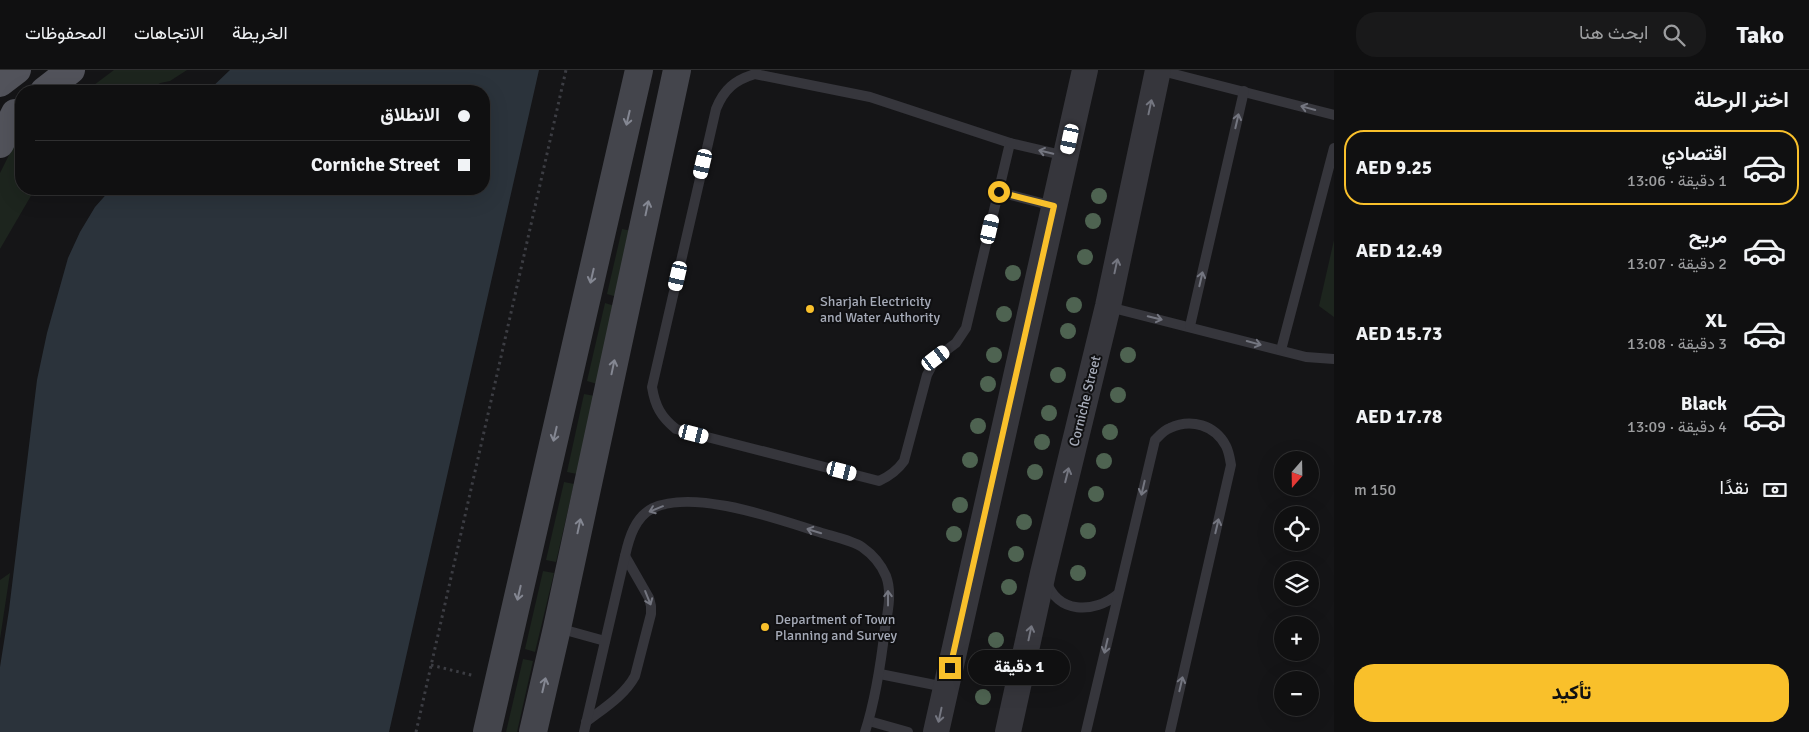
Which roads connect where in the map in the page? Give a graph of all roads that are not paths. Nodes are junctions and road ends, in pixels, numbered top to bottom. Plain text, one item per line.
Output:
1 (17, 70) edge
2 (71, 70) edge
3 (639, 70) edge
4 (677, 70) edge
5 (1085, 70) edge
6 (1158, 70) edge
7 (0, 83) edge
8 (52, 85) edge
9 (1244, 92) junction
10 (12, 115) edge
11 (1334, 115) edge
12 (1010, 143) junction
13 (0, 144) edge
14 (1334, 148) edge
15 (1067, 157) junction
16 (999, 192) junction
17 (1054, 206) junction
18 (1108, 306) junction
19 (1190, 326) junction
20 (1281, 350) junction
21 (1334, 359) edge
22 (625, 556) junction
23 (1043, 573) junction
24 (1118, 594) junction
25 (557, 628) junction
26 (605, 641) junction
27 (880, 674) junction
28 (946, 687) junction
29 (869, 721) junction
30 (585, 727) edge
31 (487, 732) edge
32 (533, 732) edge
33 (865, 732) edge
34 (908, 732) edge
35 (936, 732) edge
36 (1008, 732) edge
37 (1086, 732) edge
38 (1170, 732) edge

1 - 7 main road
2 - 8 main road
3 -> 31 main road
25 -> 4 main road
5 - 15 street
6 - 9 lane
18 -> 6 street, Corniche Street
11 -> 9 lane
19 -> 9 lane
10 - 13 main road
15 -> 12 lane
12 - 16 lane
12 - 16 lane
14 - 20 lane
15 - 17 street
16 - 17 lane
17 - 28 street
18 -> 19 lane
23 -> 18 street, Corniche Street
19 -> 20 lane
20 - 21 lane
22 - 26 lane
27 -> 22 lane
22 -> 30 lane
23 - 24 lane
36 -> 23 street, Corniche Street
24 -> 37 lane
38 -> 24 lane
25 - 26 lane
32 -> 25 main road
26 - 30 lane
27 - 28 lane
27 - 29 lane
28 -> 35 street
29 - 33 lane
29 - 34 lane

